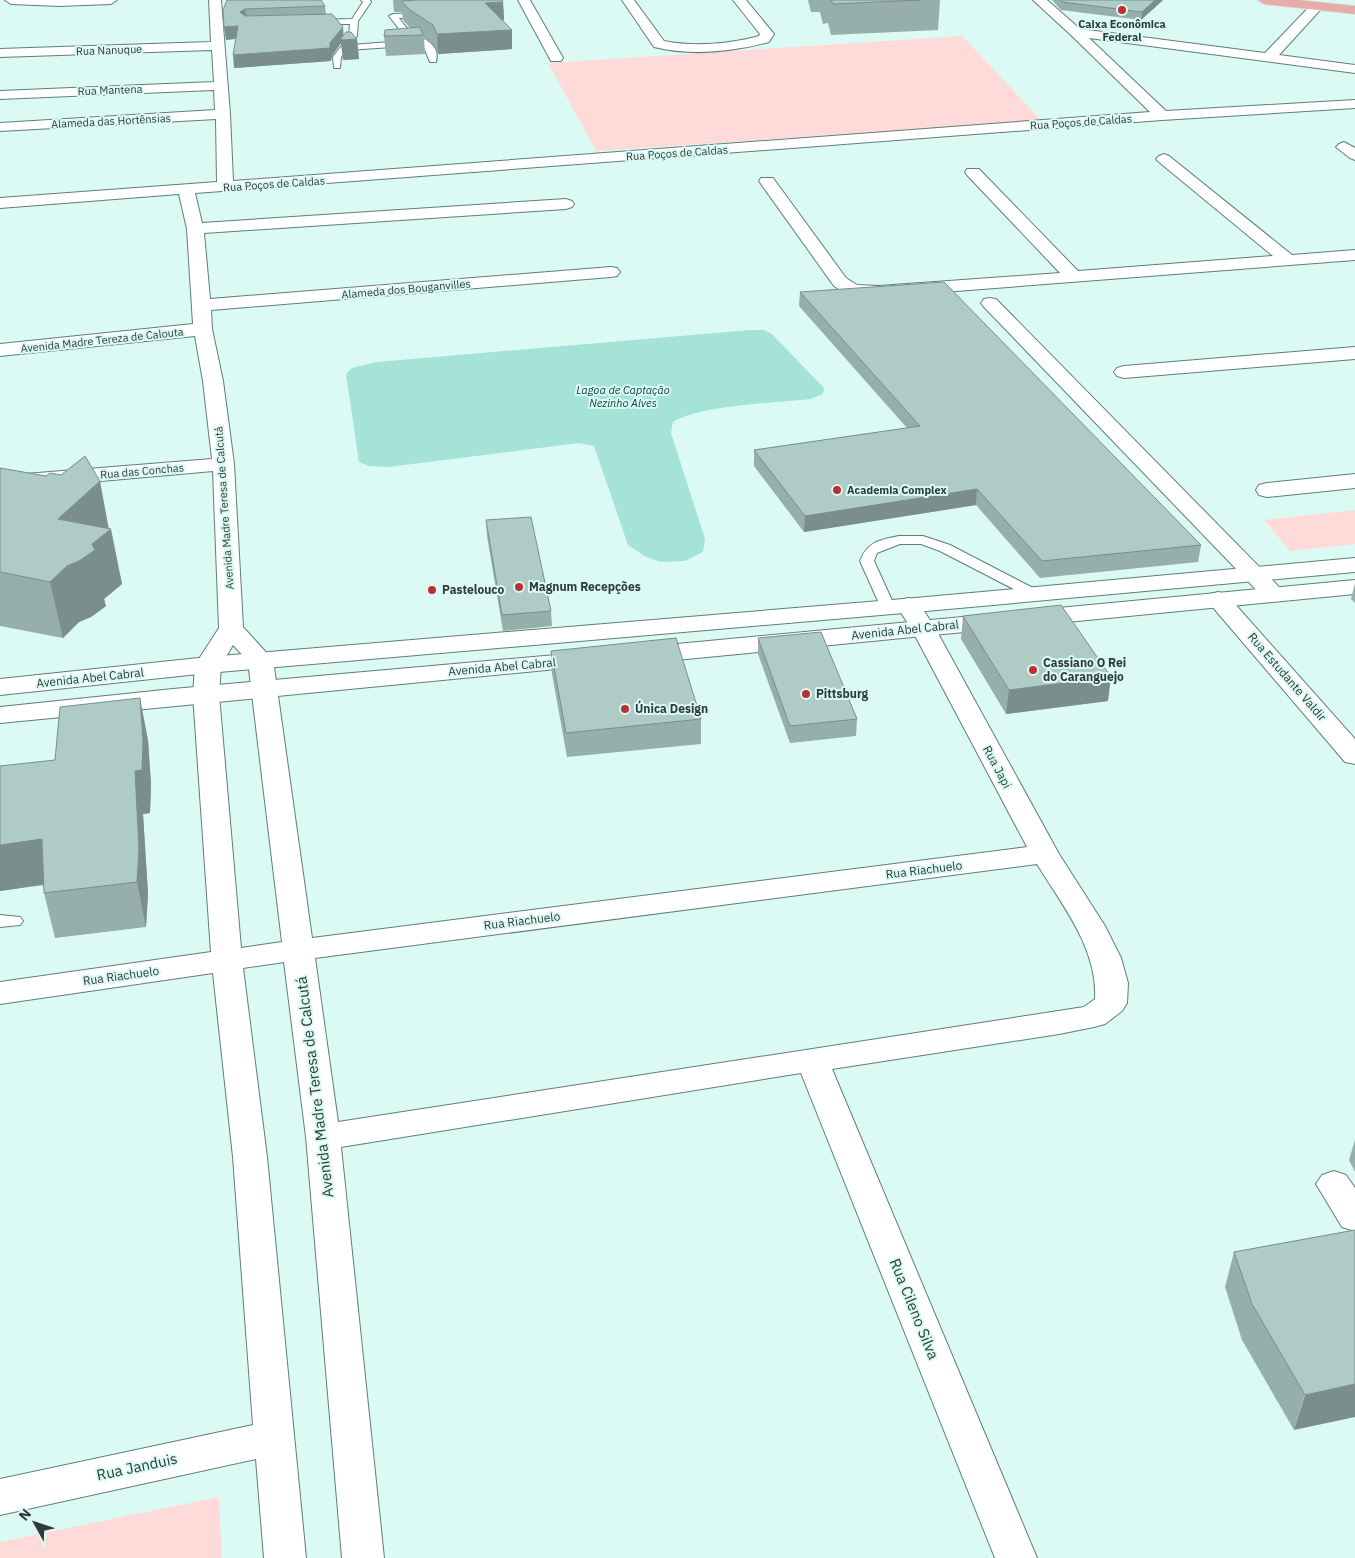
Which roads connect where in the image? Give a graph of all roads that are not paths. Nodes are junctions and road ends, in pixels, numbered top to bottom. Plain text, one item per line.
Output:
1 (11, 0) edge
2 (111, 0) edge
3 (215, 0) edge
4 (524, 0) edge
5 (628, 0) edge
6 (739, 0) edge
7 (1039, 0) edge
8 (1264, 0) edge
9 (366, 1) edge
10 (1321, 3) edge
11 (1355, 3) edge
12 (376, 7) dead end
13 (1355, 10) edge
14 (384, 12) dead end
15 (431, 15) edge
16 (393, 16) junction
17 (354, 21) junction
18 (305, 23) edge
19 (1076, 32) junction
20 (426, 42) junction
21 (218, 46) junction
22 (343, 48) junction
23 (0, 53) edge
24 (556, 58) dead end
25 (1268, 58) junction
26 (433, 60) edge
27 (337, 66) dead end
28 (1355, 69) edge
29 (220, 86) junction
30 (0, 94) edge
31 (1355, 104) edge
32 (223, 114) junction
33 (1162, 116) junction
34 (0, 127) edge
35 (1164, 159) dead end
36 (973, 172) dead end
37 (768, 181) dead end
38 (225, 187) junction
39 (192, 190) junction
40 (0, 203) edge
41 (566, 204) dead end
42 (200, 229) junction
43 (1355, 255) edge
44 (1288, 260) junction
45 (611, 272) dead end
46 (1072, 276) junction
47 (990, 303) dead end
48 (208, 305) junction
49 (203, 329) junction
50 (0, 350) edge
51 (1355, 353) edge
52 (1124, 372) dead end
53 (224, 464) junction
54 (1355, 481) edge
55 (0, 483) edge
56 (1267, 490) dead end
57 (1355, 565) edge
58 (1256, 575) junction
59 (1355, 587) edge
60 (1032, 593) junction
61 (1273, 594) junction
62 (1218, 599) junction
63 (898, 606) junction
64 (231, 628) junction
65 (922, 628) junction
66 (261, 675) junction
67 (207, 680) junction
68 (0, 687) edge
69 (0, 715) edge
70 (1355, 756) edge
71 (1045, 854) junction
72 (298, 950) junction
73 (227, 962) junction
74 (0, 993) edge
75 (812, 1060) junction
76 (323, 1137) junction
77 (1334, 1184) dead end
78 (1355, 1216) edge
79 (274, 1438) junction
80 (0, 1497) edge
81 (285, 1558) edge
82 (363, 1558) edge
83 (1016, 1558) edge

1 - 2 street
3 - 21 street
4 - 24 street
5 - 6 street
7 - 19 street
8 - 10 main road
9 - 12 lane
9 - 17 lane
10 - 11 main road
10 - 13 main road
10 - 25 street
14 - 16 lane
15 - 16 lane
16 - 20 lane
17 - 18 lane
17 - 22 lane
19 - 25 street
19 - 33 street
20 - 22 lane
20 - 26 lane
21 - 23 street, Rua Nanuque
21 - 29 street
22 - 27 lane
25 - 28 street
29 - 30 street, Rua Mantena
29 - 32 street
31 - 33 street, Rua Poços de Caldas
32 - 34 street, Alameda das Hortênsias
32 - 38 street
33 - 38 street, Rua Poços de Caldas
35 - 44 street
36 - 46 street
37 - 46 street
38 - 39 street, Rua Poços de Caldas
39 - 40 street, Rua Poços de Caldas
39 - 42 street
41 - 42 street
42 - 48 street
43 - 44 street
44 - 46 street
45 - 48 street, Alameda dos Bouganvilles
47 - 58 street
48 - 49 street
49 - 50 street, Avenida Madre Tereza de Calouta
49 - 53 street, Avenida Madre Teresa de Calcutá
51 - 52 street
53 - 55 street, Rua das Conchas
53 - 64 street, Avenida Madre Teresa de Calcutá
54 - 56 street
57 - 58 street, Avenida Abel Cabral
58 - 60 street, Avenida Abel Cabral
58 - 61 street
59 - 61 street, Avenida Abel Cabral
60 - 63 street, Avenida Abel Cabral
60 - 63 lane
61 - 62 street, Avenida Abel Cabral
62 - 65 street, Avenida Abel Cabral
62 - 70 street, Rua Estudante Valdir
63 - 65 street, Rua Japi
63 - 66 street, Avenida Abel Cabral
64 - 66 street
64 - 67 street
65 - 66 street, Avenida Abel Cabral
65 - 71 street, Rua Japi
66 - 67 street, Avenida Abel Cabral
66 - 72 street, Avenida Madre Teresa de Calcutá
67 - 68 street, Avenida Abel Cabral
67 - 69 street, Avenida Abel Cabral
67 - 73 street
71 - 72 street, Rua Riachuelo
71 - 75 street, Rua Japi
72 - 73 street, Rua Riachuelo
72 - 76 street, Avenida Madre Teresa de Calcutá
73 - 74 street, Rua Riachuelo
73 - 79 street
75 - 76 street, Rua Japi
75 - 83 street, Rua Cileno Silva
76 - 82 street, Avenida Madre Teresa de Calcutá
77 - 78 street
79 - 80 street, Rua Janduis
79 - 81 street

